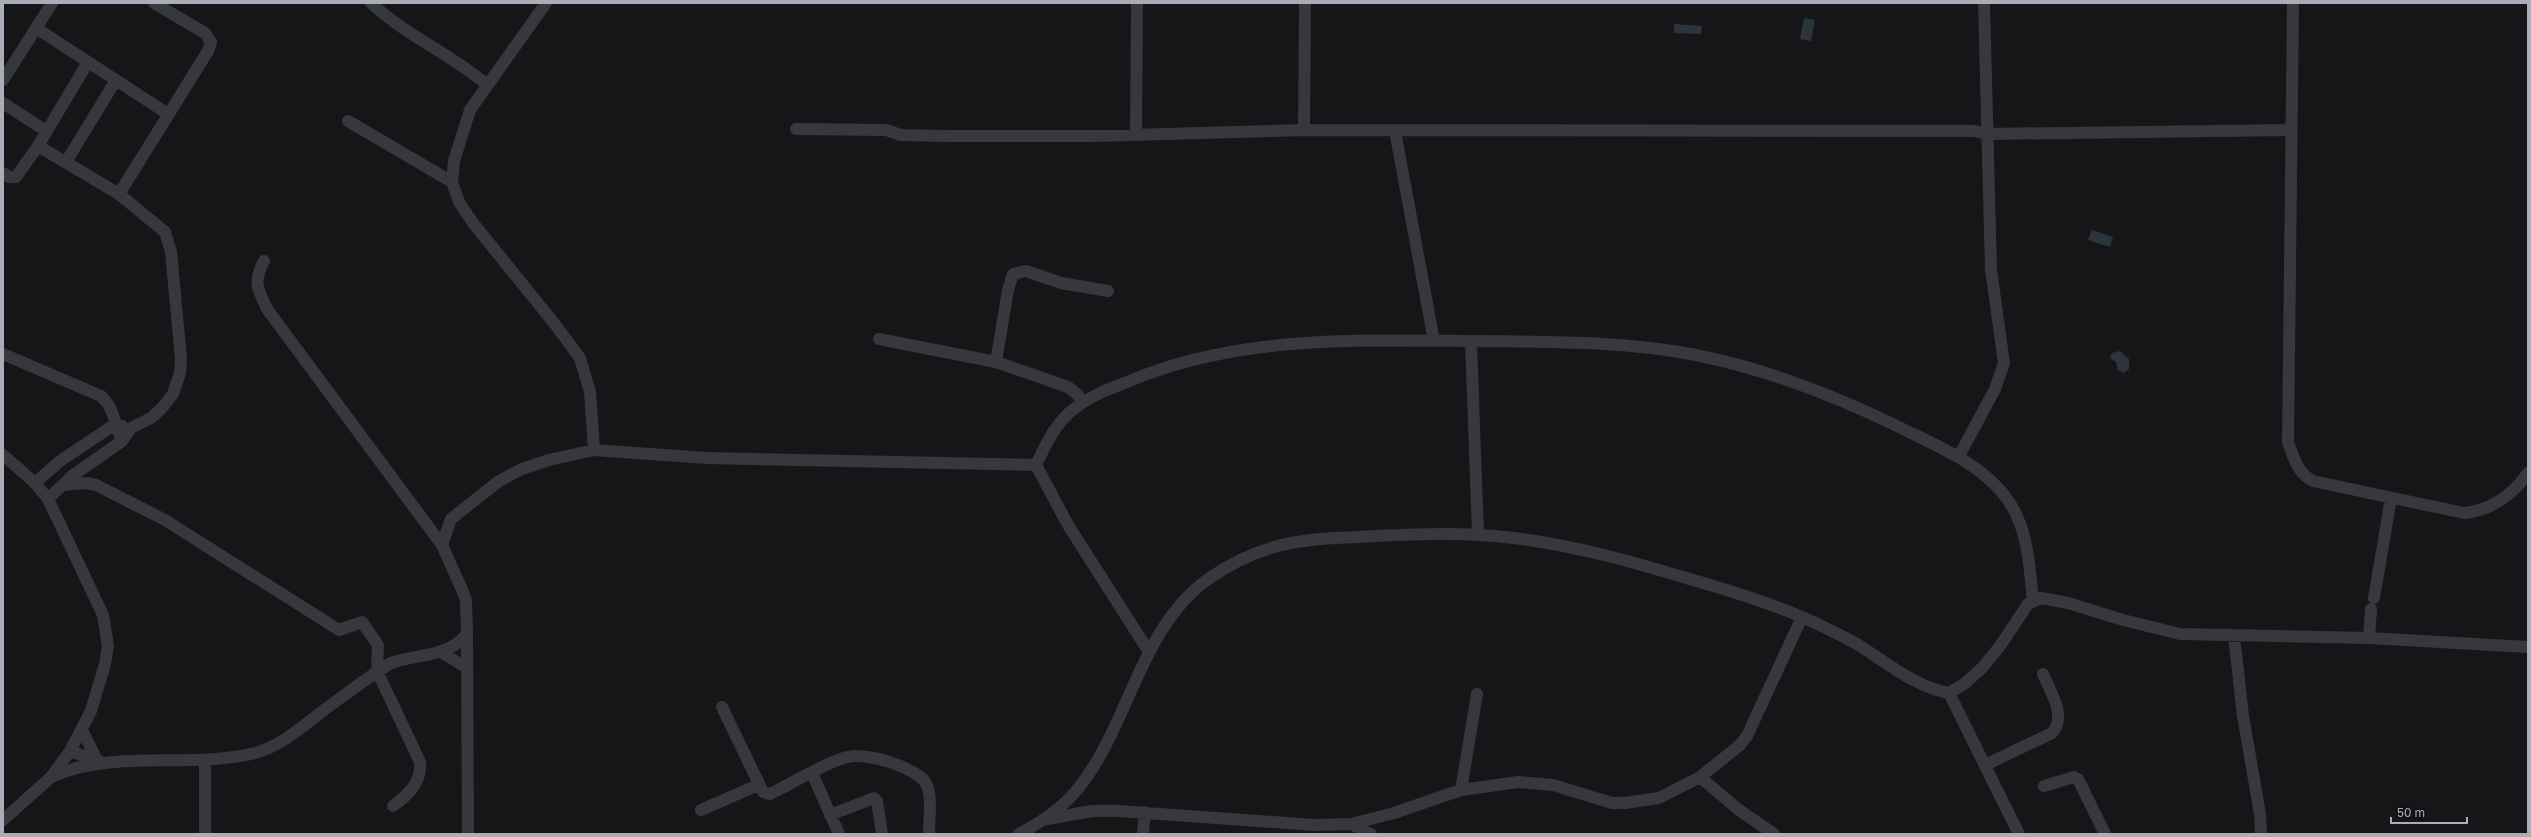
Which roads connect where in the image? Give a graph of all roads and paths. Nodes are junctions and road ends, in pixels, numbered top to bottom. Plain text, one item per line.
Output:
1 (52, 3) edge
2 (154, 3) edge
3 (371, 3) edge
4 (546, 3) edge
5 (1137, 3) edge
6 (1305, 3) edge
7 (1984, 3) edge
8 (2293, 3) edge
9 (36, 28) junction
10 (88, 62) junction
11 (3, 80) edge
12 (116, 80) junction
13 (486, 84) junction
14 (3, 103) edge
15 (168, 114) junction
16 (348, 121) dead end
17 (796, 129) dead end
18 (1304, 130) junction
19 (2290, 130) junction
20 (46, 131) junction
21 (1395, 131) junction
22 (1136, 133) junction
23 (1986, 134) junction
24 (38, 146) junction
25 (66, 162) junction
26 (3, 173) edge
27 (452, 182) junction
28 (119, 194) junction
29 (264, 261) dead end
30 (1108, 291) dead end
31 (879, 339) dead end
32 (1434, 341) junction
33 (1471, 341) junction
34 (3, 354) edge
35 (996, 362) junction
36 (1082, 403) junction
37 (114, 425) junction
38 (131, 428) junction
39 (122, 441) junction
40 (594, 450) junction
41 (3, 455) edge
42 (1959, 456) junction
43 (1036, 465) junction
44 (2528, 473) edge
45 (36, 483) junction
46 (63, 485) junction
47 (2391, 498) junction
48 (48, 499) junction
49 (1478, 535) junction
50 (442, 545) junction
51 (2032, 601) junction
52 (1802, 617) junction
53 (467, 634) junction
54 (2234, 636) junction
55 (2369, 638) junction
56 (2528, 647) edge
57 (441, 652) junction
58 (1149, 652) junction
59 (467, 668) junction
60 (378, 671) junction
61 (2043, 674) dead end
62 (1949, 693) junction
63 (1477, 694) dead end
64 (722, 707) dead end
65 (82, 730) junction
66 (70, 751) junction
67 (205, 760) junction
68 (99, 762) junction
69 (1985, 765) junction
70 (812, 773) junction
71 (51, 777) junction
72 (1700, 777) junction
73 (758, 785) junction
74 (2044, 786) dead end
75 (1461, 790) junction
76 (393, 806) dead end
77 (701, 810) dead end
78 (1145, 812) junction
79 (830, 815) junction
80 (3, 820) edge
81 (1046, 820) junction
82 (1351, 824) junction
83 (205, 834) edge
84 (468, 834) edge
85 (839, 834) edge
86 (882, 834) edge
87 (929, 834) edge
88 (1019, 834) edge
89 (1143, 834) edge
90 (1371, 834) edge
91 (1774, 834) edge
92 (2019, 834) edge
93 (2104, 834) edge
94 (2261, 834) edge

1 - 9 street
2 - 15 street
3 - 13 street
4 - 13 street
5 - 22 street
6 - 18 street
7 - 23 street
8 - 19 street
9 - 10 street
9 - 11 street
10 - 12 street
10 - 20 street
12 - 15 street
12 - 25 street
13 - 27 street
14 - 20 street
15 - 28 street
16 - 27 street
17 - 22 street
18 - 21 street
18 - 22 street
19 - 23 street
19 - 47 street
20 - 24 street
21 - 23 street
21 - 32 street
23 - 42 street
24 - 25 street
24 - 26 street
25 - 28 street
27 - 40 street
28 - 38 street
29 - 50 street
30 - 35 street
31 - 35 street
32 - 33 street
32 - 36 street
33 - 42 street
33 - 49 street
34 - 37 street
35 - 36 street
36 - 43 street
37 - 38 street
37 - 39 street
37 - 45 street
38 - 39 street
39 - 46 street
40 - 43 street
40 - 50 street
41 - 45 street
42 - 51 street
43 - 58 street
44 - 47 street
45 - 48 street
46 - 48 street
46 - 60 street
47 - 55 street
48 - 65 street
49 - 52 street
49 - 58 street
50 - 53 street
51 - 54 street
51 - 62 street
52 - 62 street
52 - 72 street
53 - 57 street
53 - 59 street
54 - 55 street
54 - 94 street
55 - 56 street
57 - 59 street
57 - 60 street
58 - 81 street
59 - 84 street
60 - 67 street
60 - 76 street
61 - 69 street
62 - 69 street
63 - 75 street
64 - 73 street
65 - 66 street
65 - 68 street
66 - 68 street
66 - 71 street
67 - 68 street
67 - 83 street
68 - 71 street
69 - 92 street
70 - 73 street
70 - 79 street
70 - 87 street
71 - 80 street
72 - 75 street
72 - 91 street
73 - 77 street
74 - 93 street
75 - 82 street
78 - 81 street
78 - 82 street
78 - 89 street
79 - 85 street
79 - 86 street
81 - 88 street
82 - 90 street

